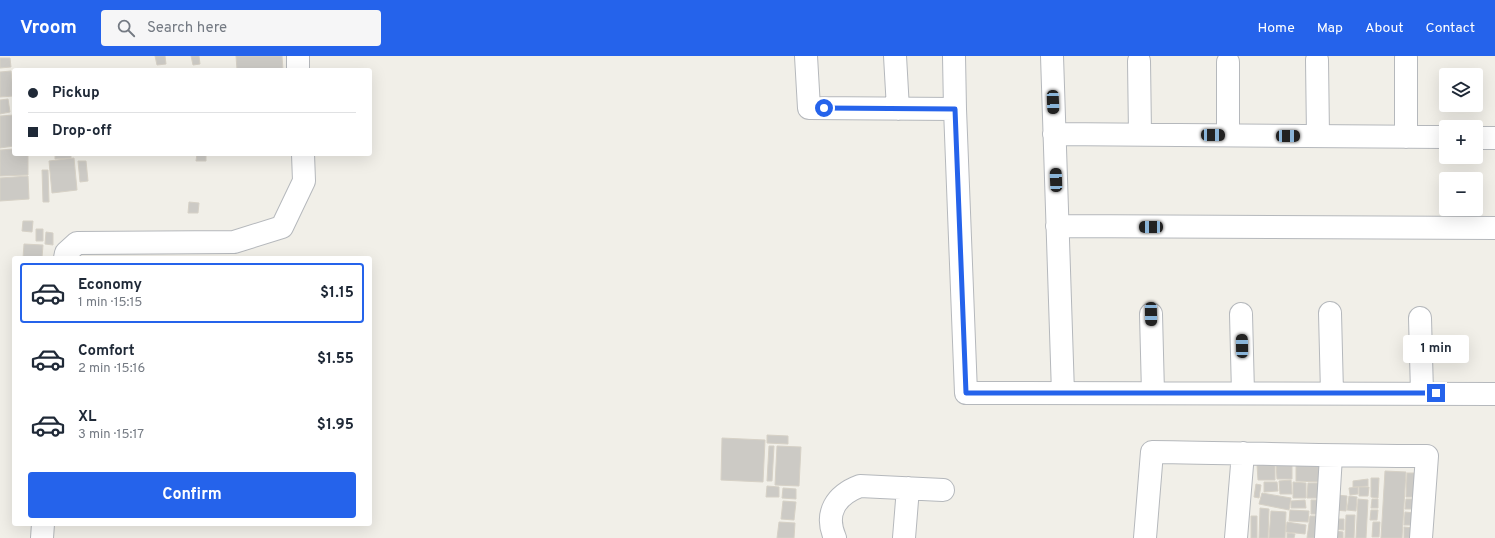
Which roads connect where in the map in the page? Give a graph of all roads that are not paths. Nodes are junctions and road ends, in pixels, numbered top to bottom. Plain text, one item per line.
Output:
1 (298, 56) edge
2 (806, 56) edge
3 (895, 56) edge
4 (954, 56) edge
5 (1052, 56) edge
6 (1406, 58) dead end
7 (1317, 60) dead end
8 (1140, 61) dead end
9 (1228, 62) dead end
10 (298, 68) edge
11 (898, 109) junction
12 (955, 109) junction
13 (1054, 134) junction
14 (1140, 134) junction
15 (1228, 135) junction
16 (1318, 136) junction
17 (1406, 137) junction
18 (1439, 137) edge
19 (1483, 138) edge
20 (1495, 138) edge
21 (302, 156) edge
22 (1057, 226) junction
23 (1495, 228) edge
24 (66, 256) edge
25 (1151, 314) dead end
26 (1241, 314) dead end
27 (1330, 314) dead end
28 (1420, 318) dead end
29 (1063, 393) junction
30 (1153, 393) junction
31 (1243, 393) junction
32 (1332, 393) junction
33 (1422, 393) junction
34 (1495, 394) edge
35 (1243, 452) junction
36 (1331, 456) junction
37 (908, 488) junction
38 (943, 490) dead end
39 (43, 526) edge
40 (42, 538) edge
41 (835, 538) edge
42 (904, 538) edge
43 (1144, 538) edge
44 (1236, 538) edge
45 (1326, 538) edge
46 (1421, 538) edge

1 - 10 street
2 - 11 street
3 - 11 street
4 - 12 street
5 - 13 street
6 - 17 street
7 - 16 street
8 - 14 street
9 - 15 street
11 - 12 street
12 - 29 street
13 - 14 street
13 - 22 street
14 - 15 street
15 - 16 street
16 - 17 street
17 - 18 street
19 - 20 street
21 - 24 street
22 - 23 street
22 - 29 street
25 - 30 street
26 - 31 street
27 - 32 street
28 - 33 street
29 - 30 street
30 - 31 street
31 - 32 street
32 - 33 street
33 - 34 street
35 - 36 street
35 - 43 street
35 - 44 street
36 - 45 street
36 - 46 street
37 - 38 street
37 - 41 street
37 - 42 street
39 - 40 street

